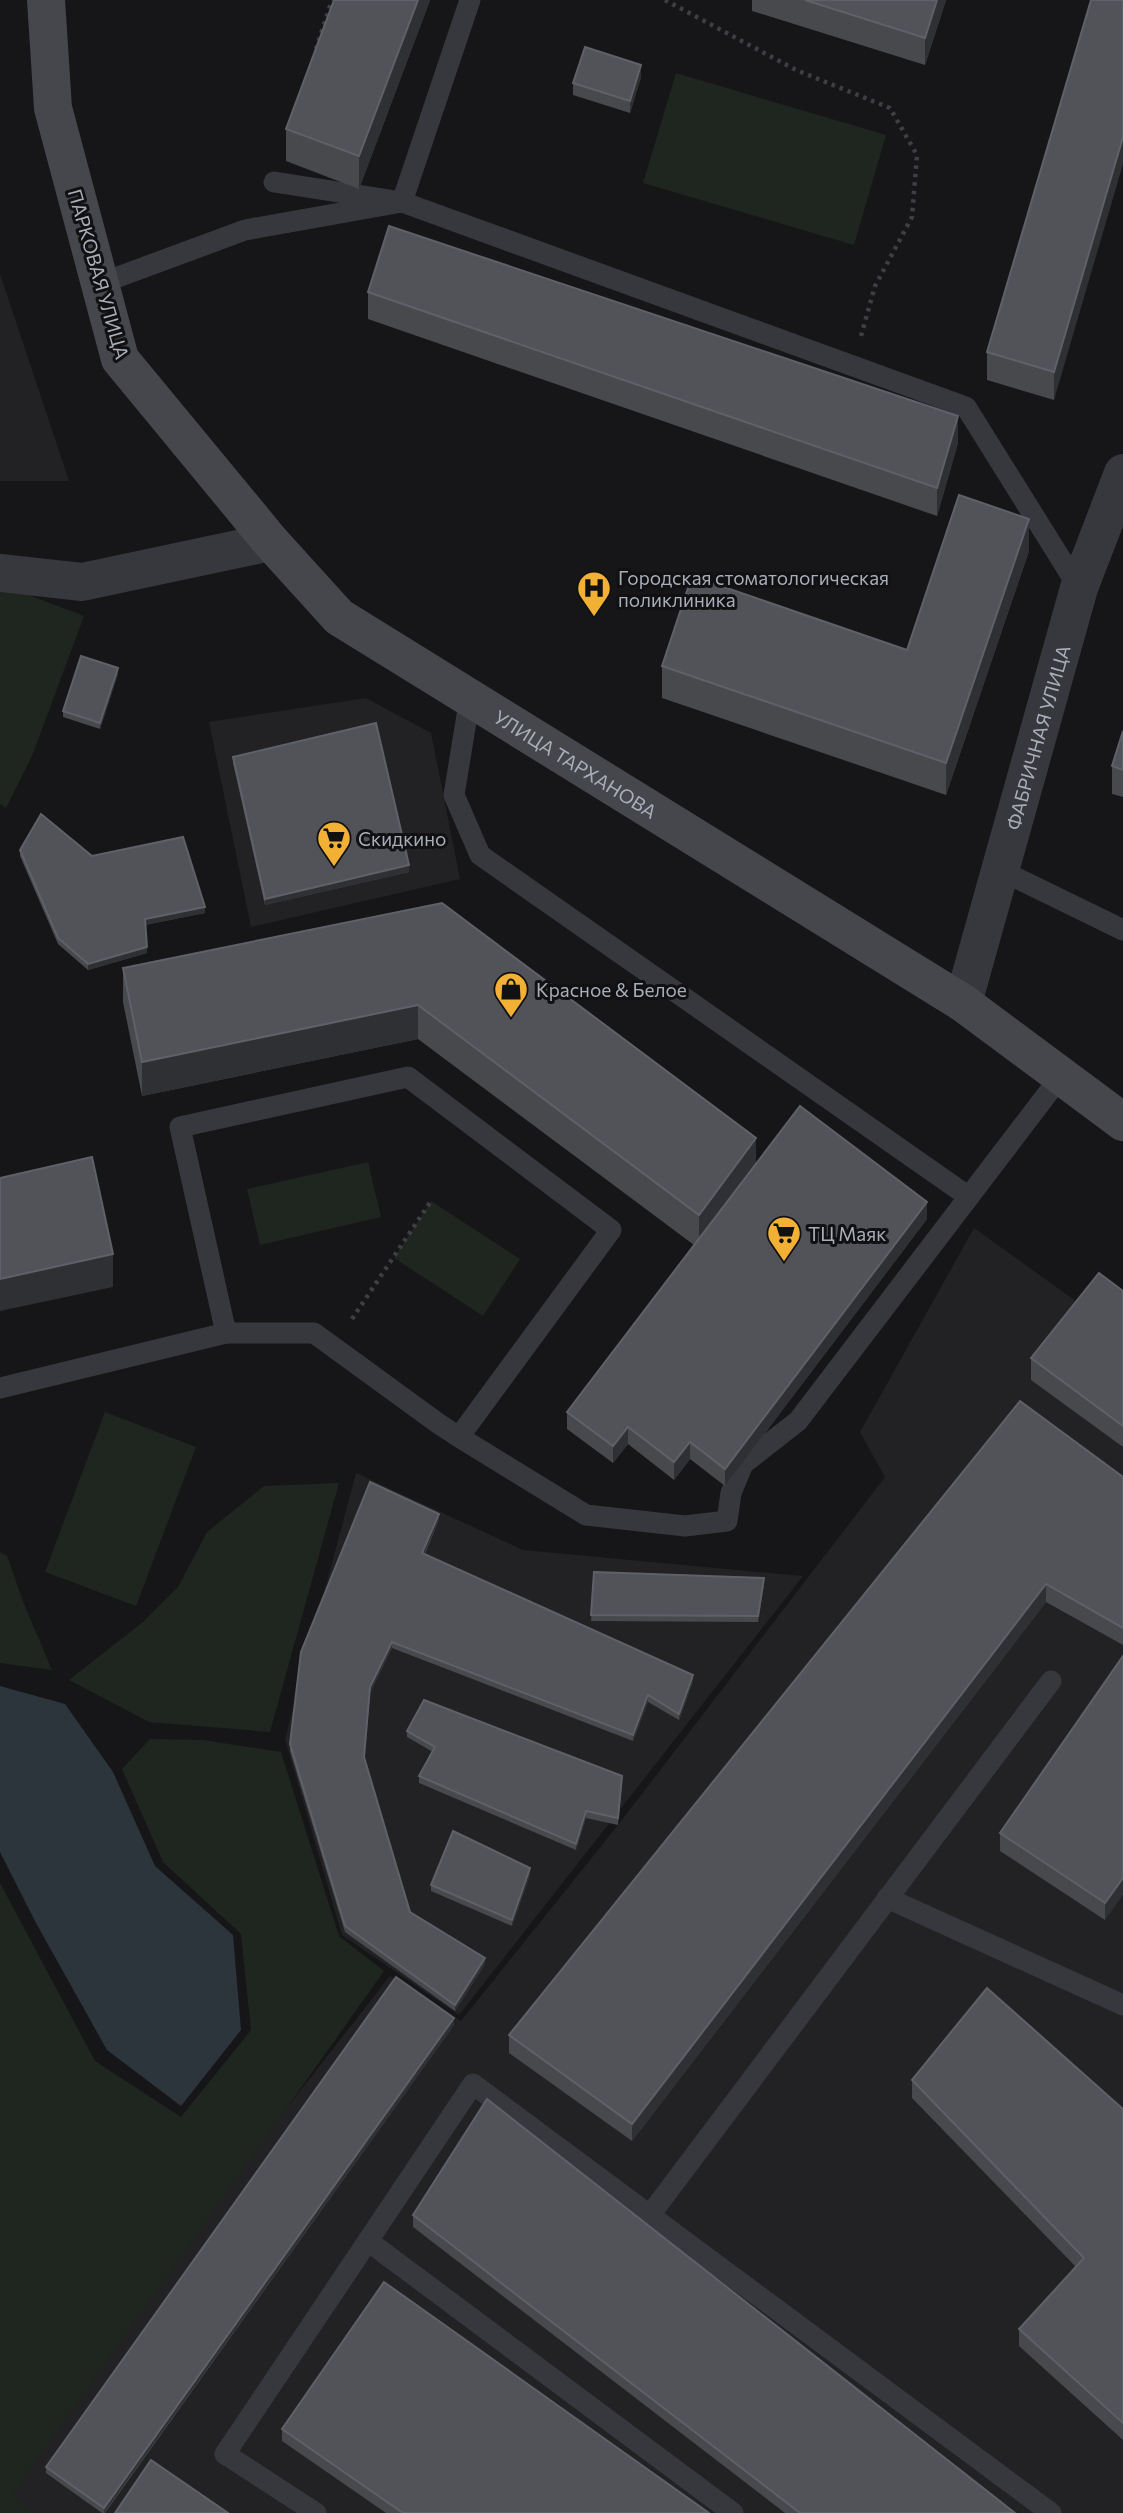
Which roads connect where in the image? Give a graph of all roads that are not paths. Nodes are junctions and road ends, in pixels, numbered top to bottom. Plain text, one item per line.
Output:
1 (46, 0) edge
2 (470, 0) edge
3 (274, 182) dead end
4 (402, 202) junction
5 (99, 284) junction
6 (1123, 473) edge
7 (271, 542) junction
8 (0, 573) edge
9 (1079, 588) junction
10 (470, 697) junction
11 (1000, 870) junction
12 (1123, 930) edge
13 (964, 1003) junction
14 (1061, 1076) junction
15 (1122, 1120) edge
16 (969, 1197) junction
17 (226, 1333) junction
18 (0, 1388) edge
19 (459, 1437) junction
20 (1051, 1681) dead end
21 (887, 1898) junction
22 (1123, 2005) edge
23 (650, 2215) junction
24 (368, 2241) junction
25 (316, 2513) edge
26 (733, 2513) edge
27 (1051, 2513) edge

1 - 5 main road, ПАРКОВАЯ УЛИЦА
2 - 4 lane
3 - 4 lane
4 - 5 lane
4 - 9 lane
5 - 7 main road, ПАРКОВАЯ УЛИЦА
6 - 9 street, ФАБРИЧНАЯ УЛИЦА
7 - 8 street
7 - 10 main road, УЛИЦА ТАРХАНОВА
9 - 11 street, ФАБРИЧНАЯ УЛИЦА
10 - 13 main road, УЛИЦА ТАРХАНОВА
10 - 16 lane
11 - 12 lane
11 - 13 street, ФАБРИЧНАЯ УЛИЦА
13 - 14 main road, УЛИЦА ТАРХАНОВА
14 - 15 main road, УЛИЦА ТАРХАНОВА
14 - 16 lane
16 - 19 lane
17 - 18 lane
17 - 19 lane
17 - 19 lane
20 - 21 lane
21 - 22 lane
21 - 23 lane
23 - 24 lane
23 - 27 lane
24 - 25 lane
24 - 26 lane

